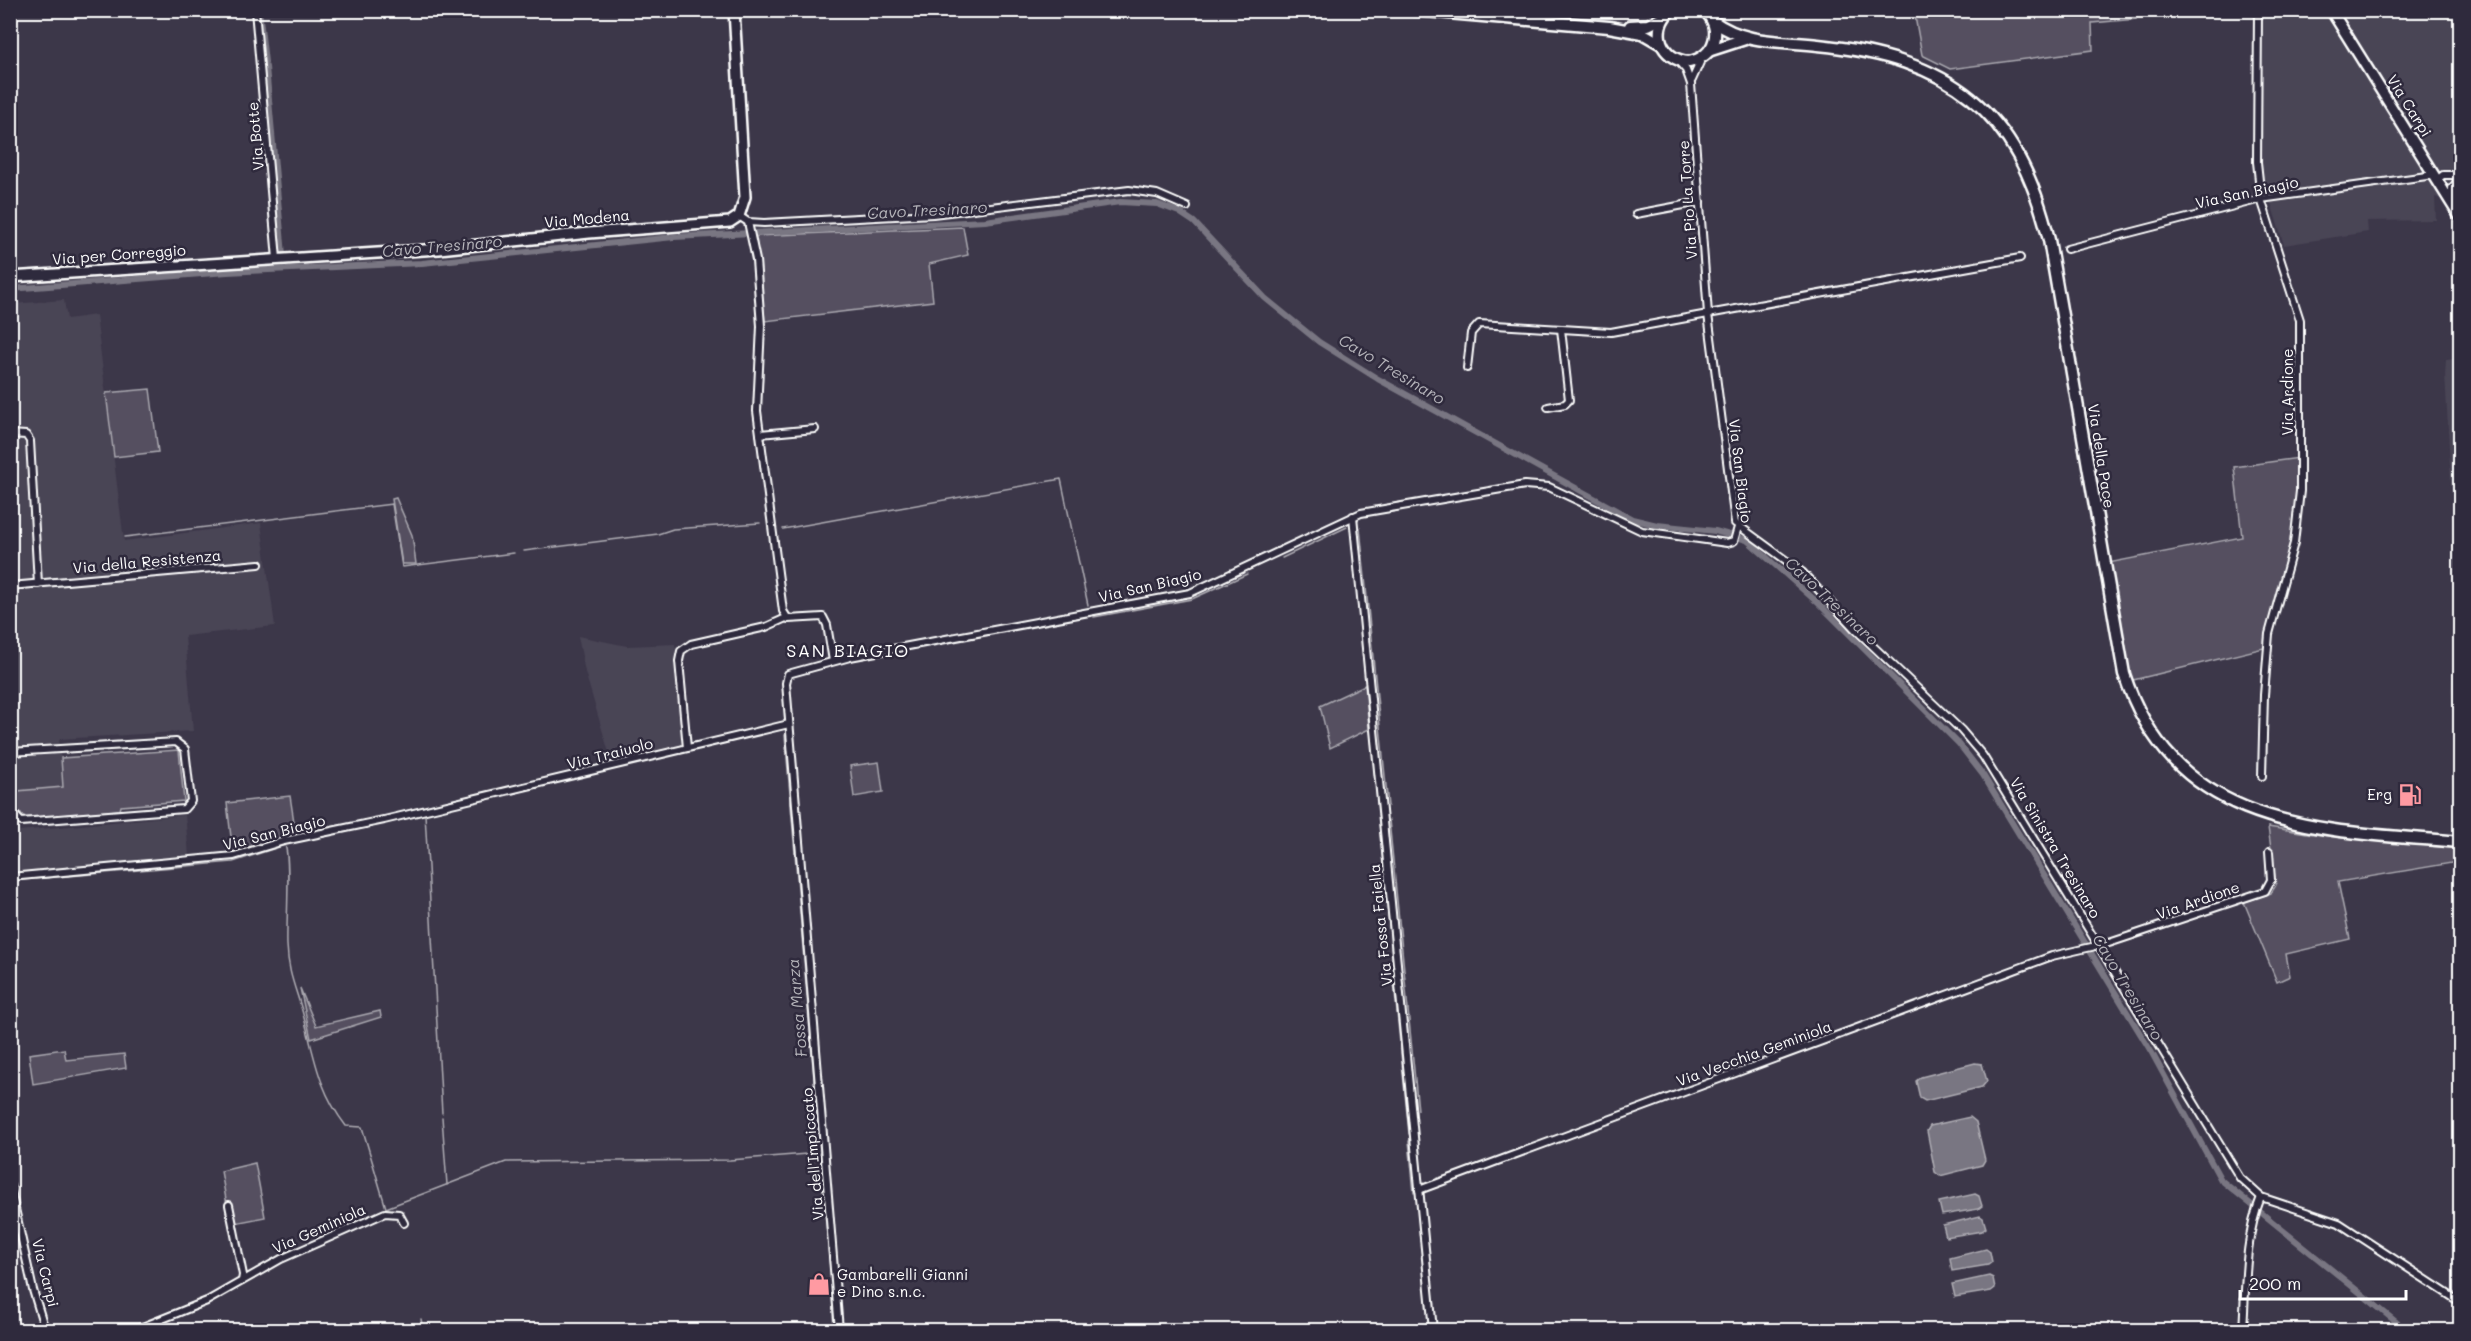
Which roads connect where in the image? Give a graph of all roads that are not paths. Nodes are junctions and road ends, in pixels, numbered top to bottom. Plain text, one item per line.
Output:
1 (255, 10) edge
2 (734, 10) edge
3 (1414, 10) edge
4 (1704, 10) edge
5 (2258, 10) edge
6 (2331, 10) edge
7 (1668, 14) edge
8 (1713, 21) junction
9 (1609, 27) junction
10 (1745, 38) junction
11 (1661, 44) junction
12 (1707, 54) junction
13 (1676, 60) junction
14 (1691, 84) junction
15 (2427, 163) junction
16 (2447, 174) junction
17 (2436, 177) junction
18 (2459, 177) edge
19 (2261, 199) junction
20 (1700, 202) junction
21 (2453, 205) junction
22 (1187, 207) dead end
23 (1636, 214) dead end
24 (2460, 217) edge
25 (745, 222) junction
26 (2067, 249) dead end
27 (2020, 258) dead end
28 (278, 259) junction
29 (229, 262) joint
30 (10, 277) edge
31 (1708, 314) junction
32 (1561, 329) junction
33 (1467, 368) dead end
34 (1548, 406) dead end
35 (816, 429) dead end
36 (10, 434) edge
37 (760, 434) junction
38 (1353, 516) junction
39 (1736, 533) junction
40 (259, 564) dead end
41 (39, 584) junction
42 (10, 586) edge
43 (786, 618) junction
44 (833, 661) junction
45 (789, 724) junction
46 (687, 748) junction
47 (10, 752) edge
48 (2262, 776) dead end
49 (539, 784) joint
50 (10, 786) edge
51 (2460, 842) edge
52 (2269, 852) dead end
53 (10, 877) edge
54 (2098, 945) junction
55 (10, 1186) edge
56 (1419, 1190) junction
57 (2261, 1197) junction
58 (229, 1205) dead end
59 (404, 1223) dead end
60 (242, 1281) junction
61 (2460, 1302) edge
62 (45, 1330) edge
63 (135, 1330) edge
64 (840, 1330) edge
65 (1432, 1330) edge
66 (2243, 1330) edge

1 - 28 street, Via Botte
2 - 25 street
3 - 9 main road
4 - 8 main road
5 - 19 street, Via Ardione
6 - 15 street, Via Carpi
7 - 9 main road
7 - 11 main road
8 - 10 main road, Via della Pace
8 - 12 main road
9 - 11 main road
10 - 12 main road, Via della Pace
10 - 51 main road, Via della Pace
11 - 13 main road
12 - 13 main road, Via della Pace
12 - 14 street, Via Pio La Torre
13 - 14 street, Via Pio La Torre
14 - 20 street, Via Pio La Torre
15 - 16 street
15 - 17 street, Via Carpi
16 - 17 street
16 - 18 street
17 - 18 street, Via San Biagio
17 - 19 street, Via San Biagio
17 - 21 street, Via Carpi
18 - 21 street
19 - 26 street, Via San Biagio
19 - 48 street, Via Ardione
20 - 23 street
20 - 31 street, Via Pio La Torre
21 - 24 street, Via Carpi
22 - 25 street
25 - 28 street, Via Modena
25 - 37 street
27 - 31 street
28 - 29 street, Via Modena
29 - 30 street, Via per Correggio
31 - 32 street
31 - 39 street, Via San Biagio
32 - 33 street
32 - 34 street
35 - 37 street
36 - 41 street
37 - 43 street
38 - 39 street, Via San Biagio
38 - 44 street, Via San Biagio
38 - 56 street, Via Fossa Faiella
39 - 54 street, Via Sinistra Tresinaro
40 - 41 street, Via della Resistenza
41 - 42 street, Via della Resistenza
43 - 44 street
43 - 46 street
44 - 45 street, Via dell'Impiccato
45 - 46 street
45 - 64 street, Via dell'Impiccato
46 - 49 street, Via Traiuolo
47 - 50 street
49 - 53 street, Via San Biagio
52 - 54 street, Via Ardione
54 - 56 street, Via Vecchia Geminiola
54 - 57 street, Via Sinistra Tresinaro
55 - 62 street, Via Carpi
56 - 65 street, Via Fossa Faiella
57 - 61 street, Via Sinistra Tresinaro
57 - 66 street
58 - 60 street
59 - 60 street, Via Geminiola
60 - 63 street, Via Geminiola

